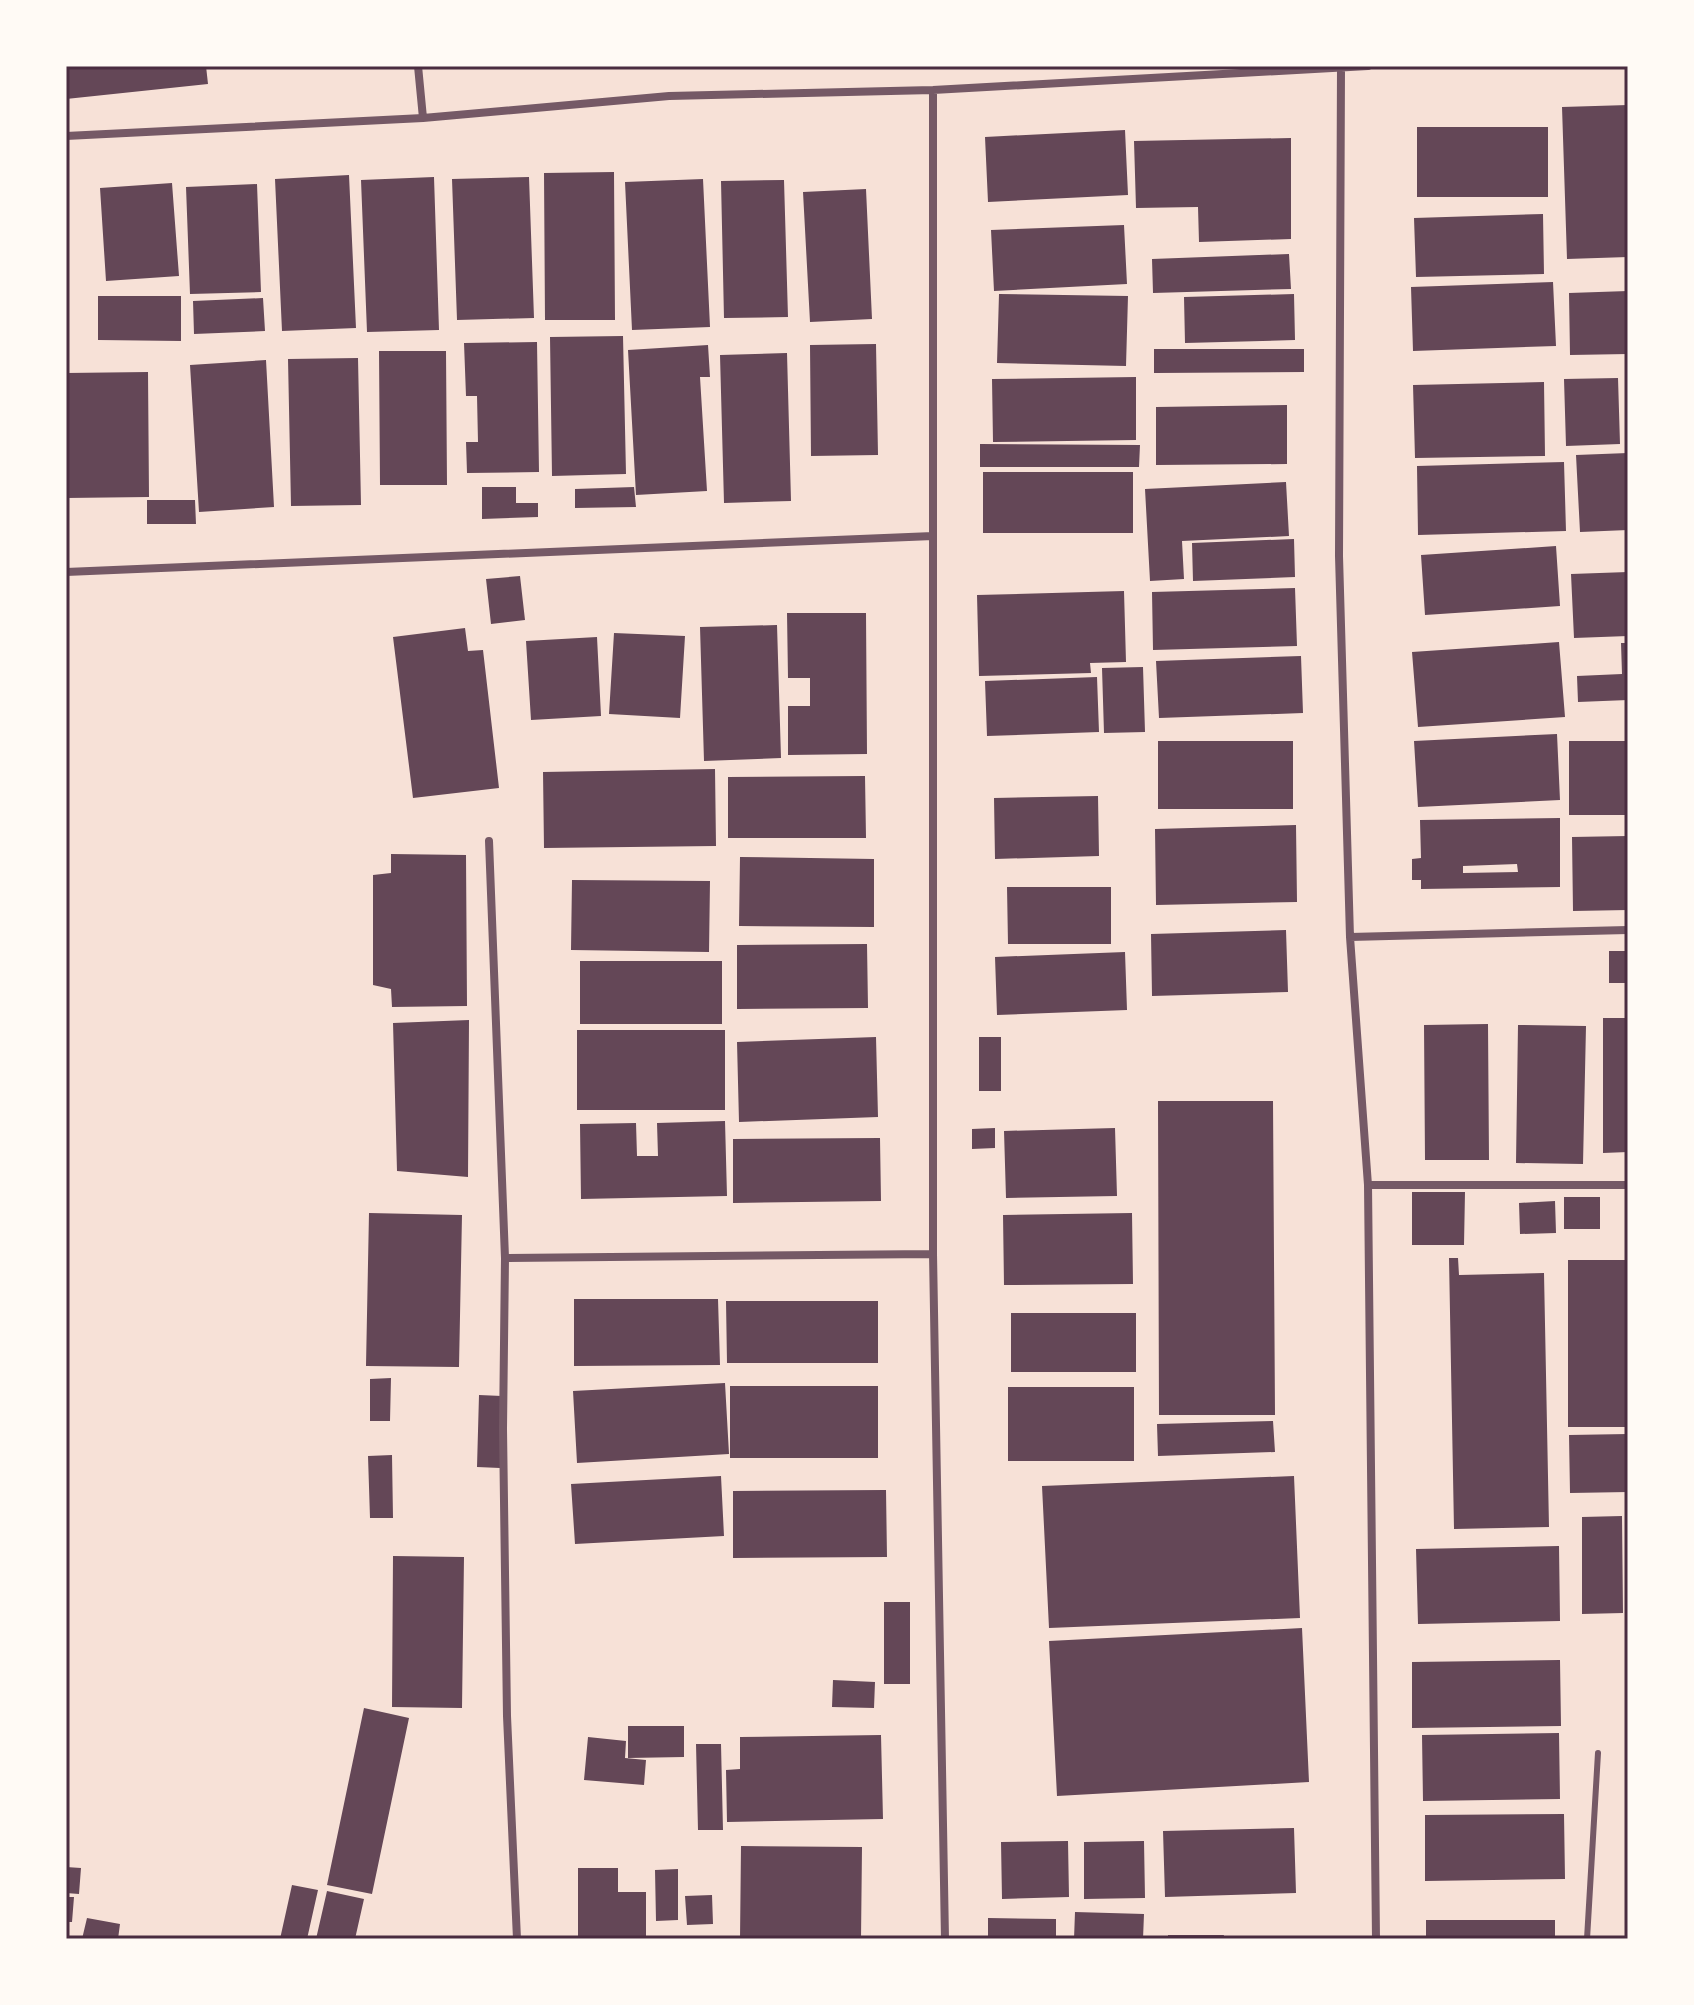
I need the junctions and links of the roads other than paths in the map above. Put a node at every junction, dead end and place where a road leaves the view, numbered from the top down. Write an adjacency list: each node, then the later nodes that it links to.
1 (418, 66): 5 (street)
2 (1368, 66): 3 (street)
3 (1341, 67): 4 (street); 11 (street)
4 (933, 90): 5 (street); 7 (street)
5 (423, 118): 6 (street)
6 (66, 136)
7 (933, 536): 8 (street); 14 (street)
8 (66, 572)
9 (489, 841): 15 (street)
10 (1628, 930): 11 (street)
11 (1350, 937): 12 (street)
12 (1368, 1185): 13 (street); 19 (street)
13 (1628, 1185)
14 (933, 1254): 15 (street); 18 (street)
15 (505, 1258): 17 (street)
16 (1598, 1753): 20 (lane)
17 (517, 1939)
18 (945, 1939)
19 (1376, 1939)
20 (1587, 1939)

